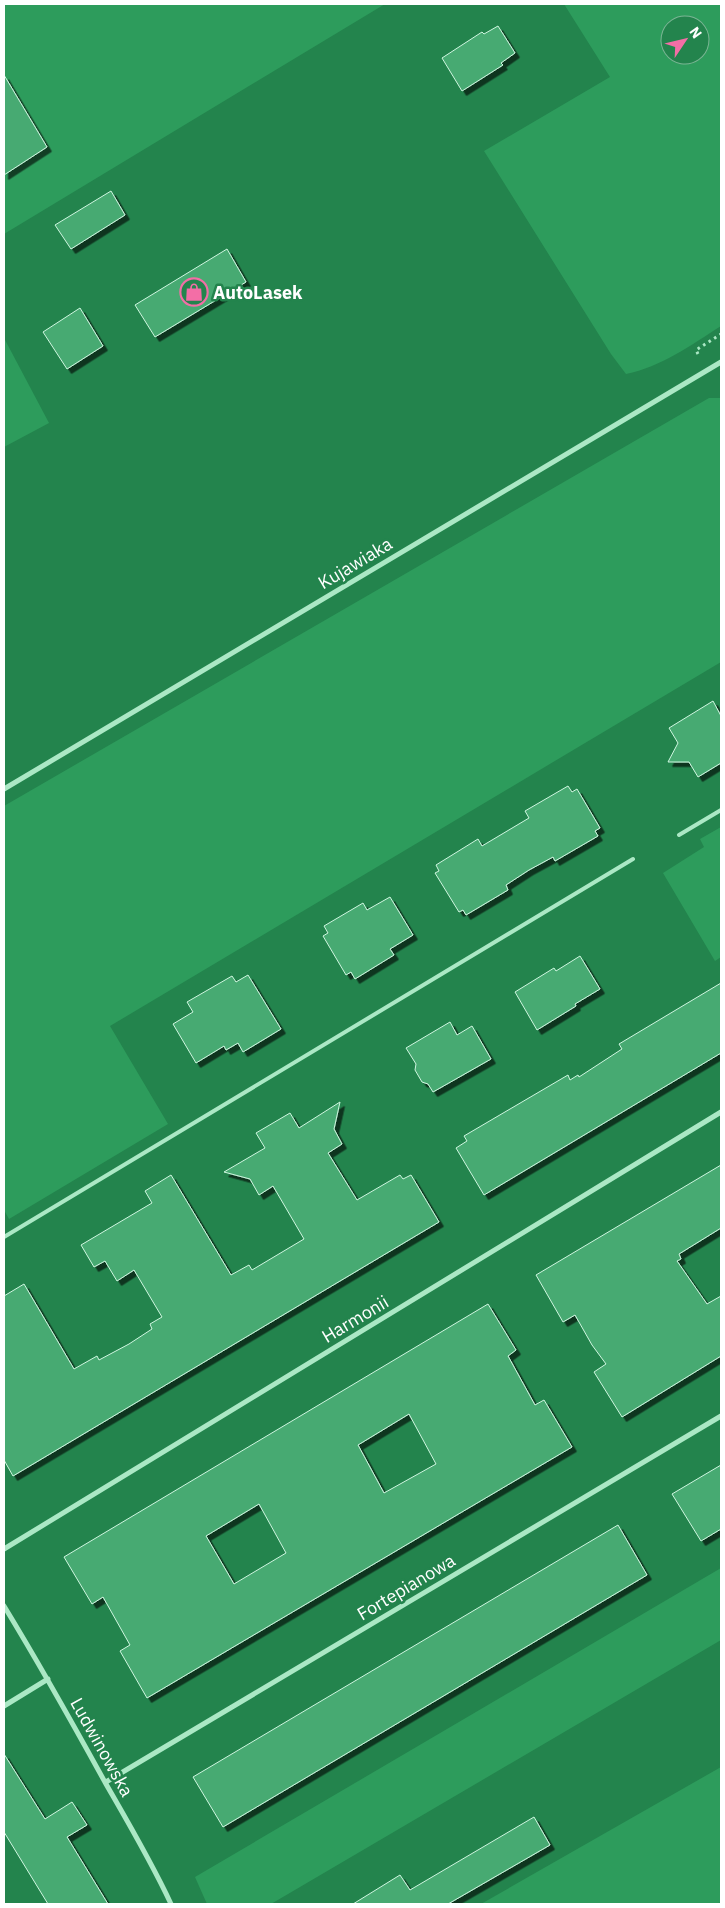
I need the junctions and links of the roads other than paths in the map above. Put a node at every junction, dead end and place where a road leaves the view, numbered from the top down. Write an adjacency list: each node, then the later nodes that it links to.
1 (721, 362): 2 (street, Kujawiaka)
2 (4, 789)
3 (721, 810): 4 (lane)
4 (679, 835)
5 (633, 859): 7 (lane)
6 (721, 1112): 9 (street, Harmonii)
7 (4, 1238)
8 (721, 1416): 13 (street, Fortepianowa)
9 (4, 1549)
10 (4, 1606): 11 (street, Ludwinowska)
11 (48, 1679): 12 (street); 13 (street, Ludwinowska)
12 (4, 1706)
13 (106, 1782): 14 (street, Ludwinowska)
14 (171, 1904)

